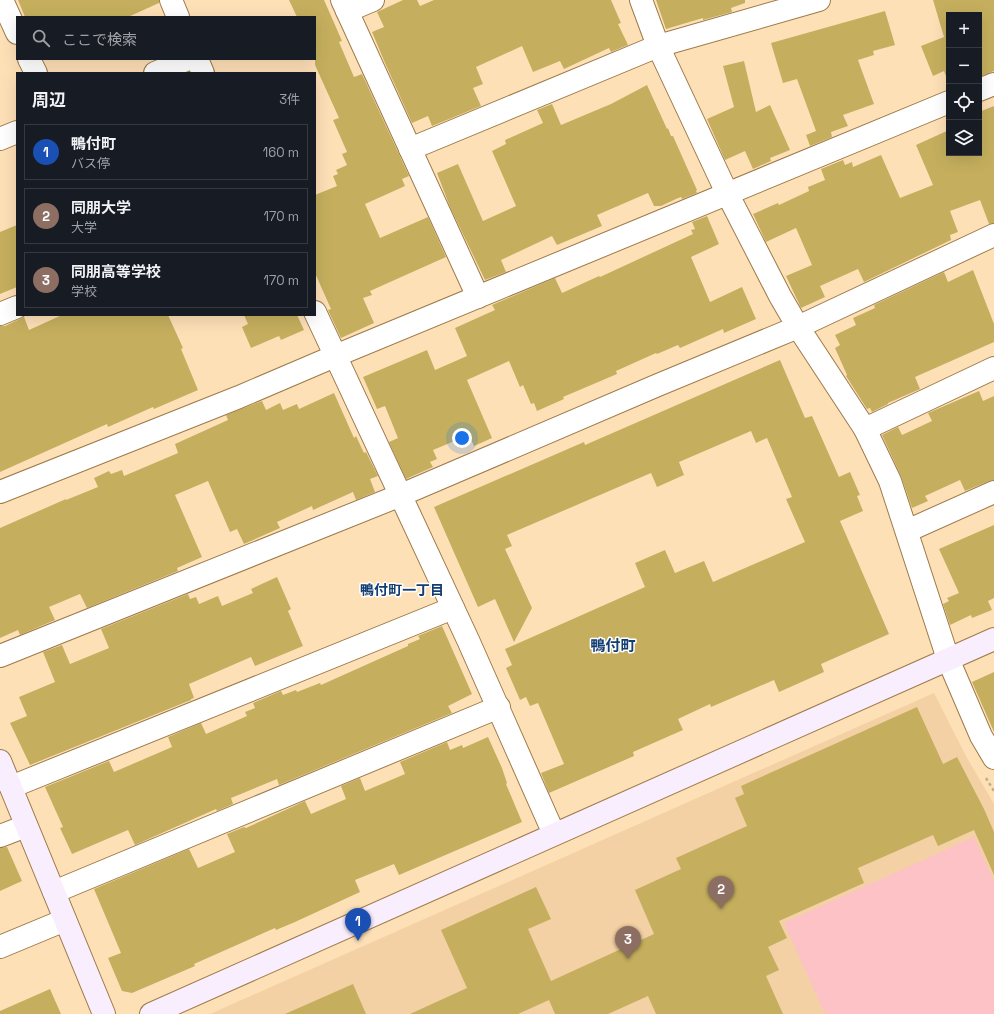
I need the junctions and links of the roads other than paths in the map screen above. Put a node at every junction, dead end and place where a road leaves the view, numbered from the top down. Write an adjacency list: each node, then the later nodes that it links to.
1 (2, 0): 8 (street)
2 (171, 0): 7 (street)
3 (373, 0): 6 (street)
4 (641, 0): 9 (street)
5 (819, 0): 9 (street)
6 (345, 5): 21 (street)
7 (178, 16)
8 (16, 31)
9 (658, 46): 21 (street); 22 (street)
10 (30, 60): 13 (street)
11 (186, 60): 14 (street)
12 (197, 60): 15 (street)
13 (36, 72)
14 (157, 72)
15 (203, 72)
16 (994, 84): 17 (street)
17 (982, 89)
18 (946, 103): 22 (street)
19 (16, 132): 20 (street)
20 (0, 139)
21 (410, 149): 24 (street)
22 (727, 193): 24 (street); 28 (street)
23 (994, 235): 28 (street)
24 (478, 297): 29 (street)
25 (16, 307): 26 (street)
26 (0, 314)
27 (316, 314): 29 (street)
28 (798, 327): 31 (street); 34 (street)
29 (335, 356): 32 (street); 34 (street)
30 (994, 368): 31 (street)
31 (865, 429): 35 (street)
32 (0, 492)
33 (994, 492): 35 (street)
34 (400, 495): 36 (street); 38 (street)
35 (907, 531): 39 (street)
36 (453, 608): 40 (street); 43 (street)
37 (994, 639): 39 (street)
38 (0, 656)
39 (948, 660): 42 (street); 45 (street)
40 (499, 707): 45 (street); 47 (street)
41 (0, 761): 43 (street)
42 (988, 765)
43 (11, 787): 44 (street)
44 (26, 826): 46 (street); 47 (street)
45 (554, 834): 51 (street)
46 (0, 836)
47 (54, 892): 48 (street)
48 (65, 920): 49 (street); 50 (street)
49 (0, 947)
50 (104, 1014)
51 (151, 1014)

